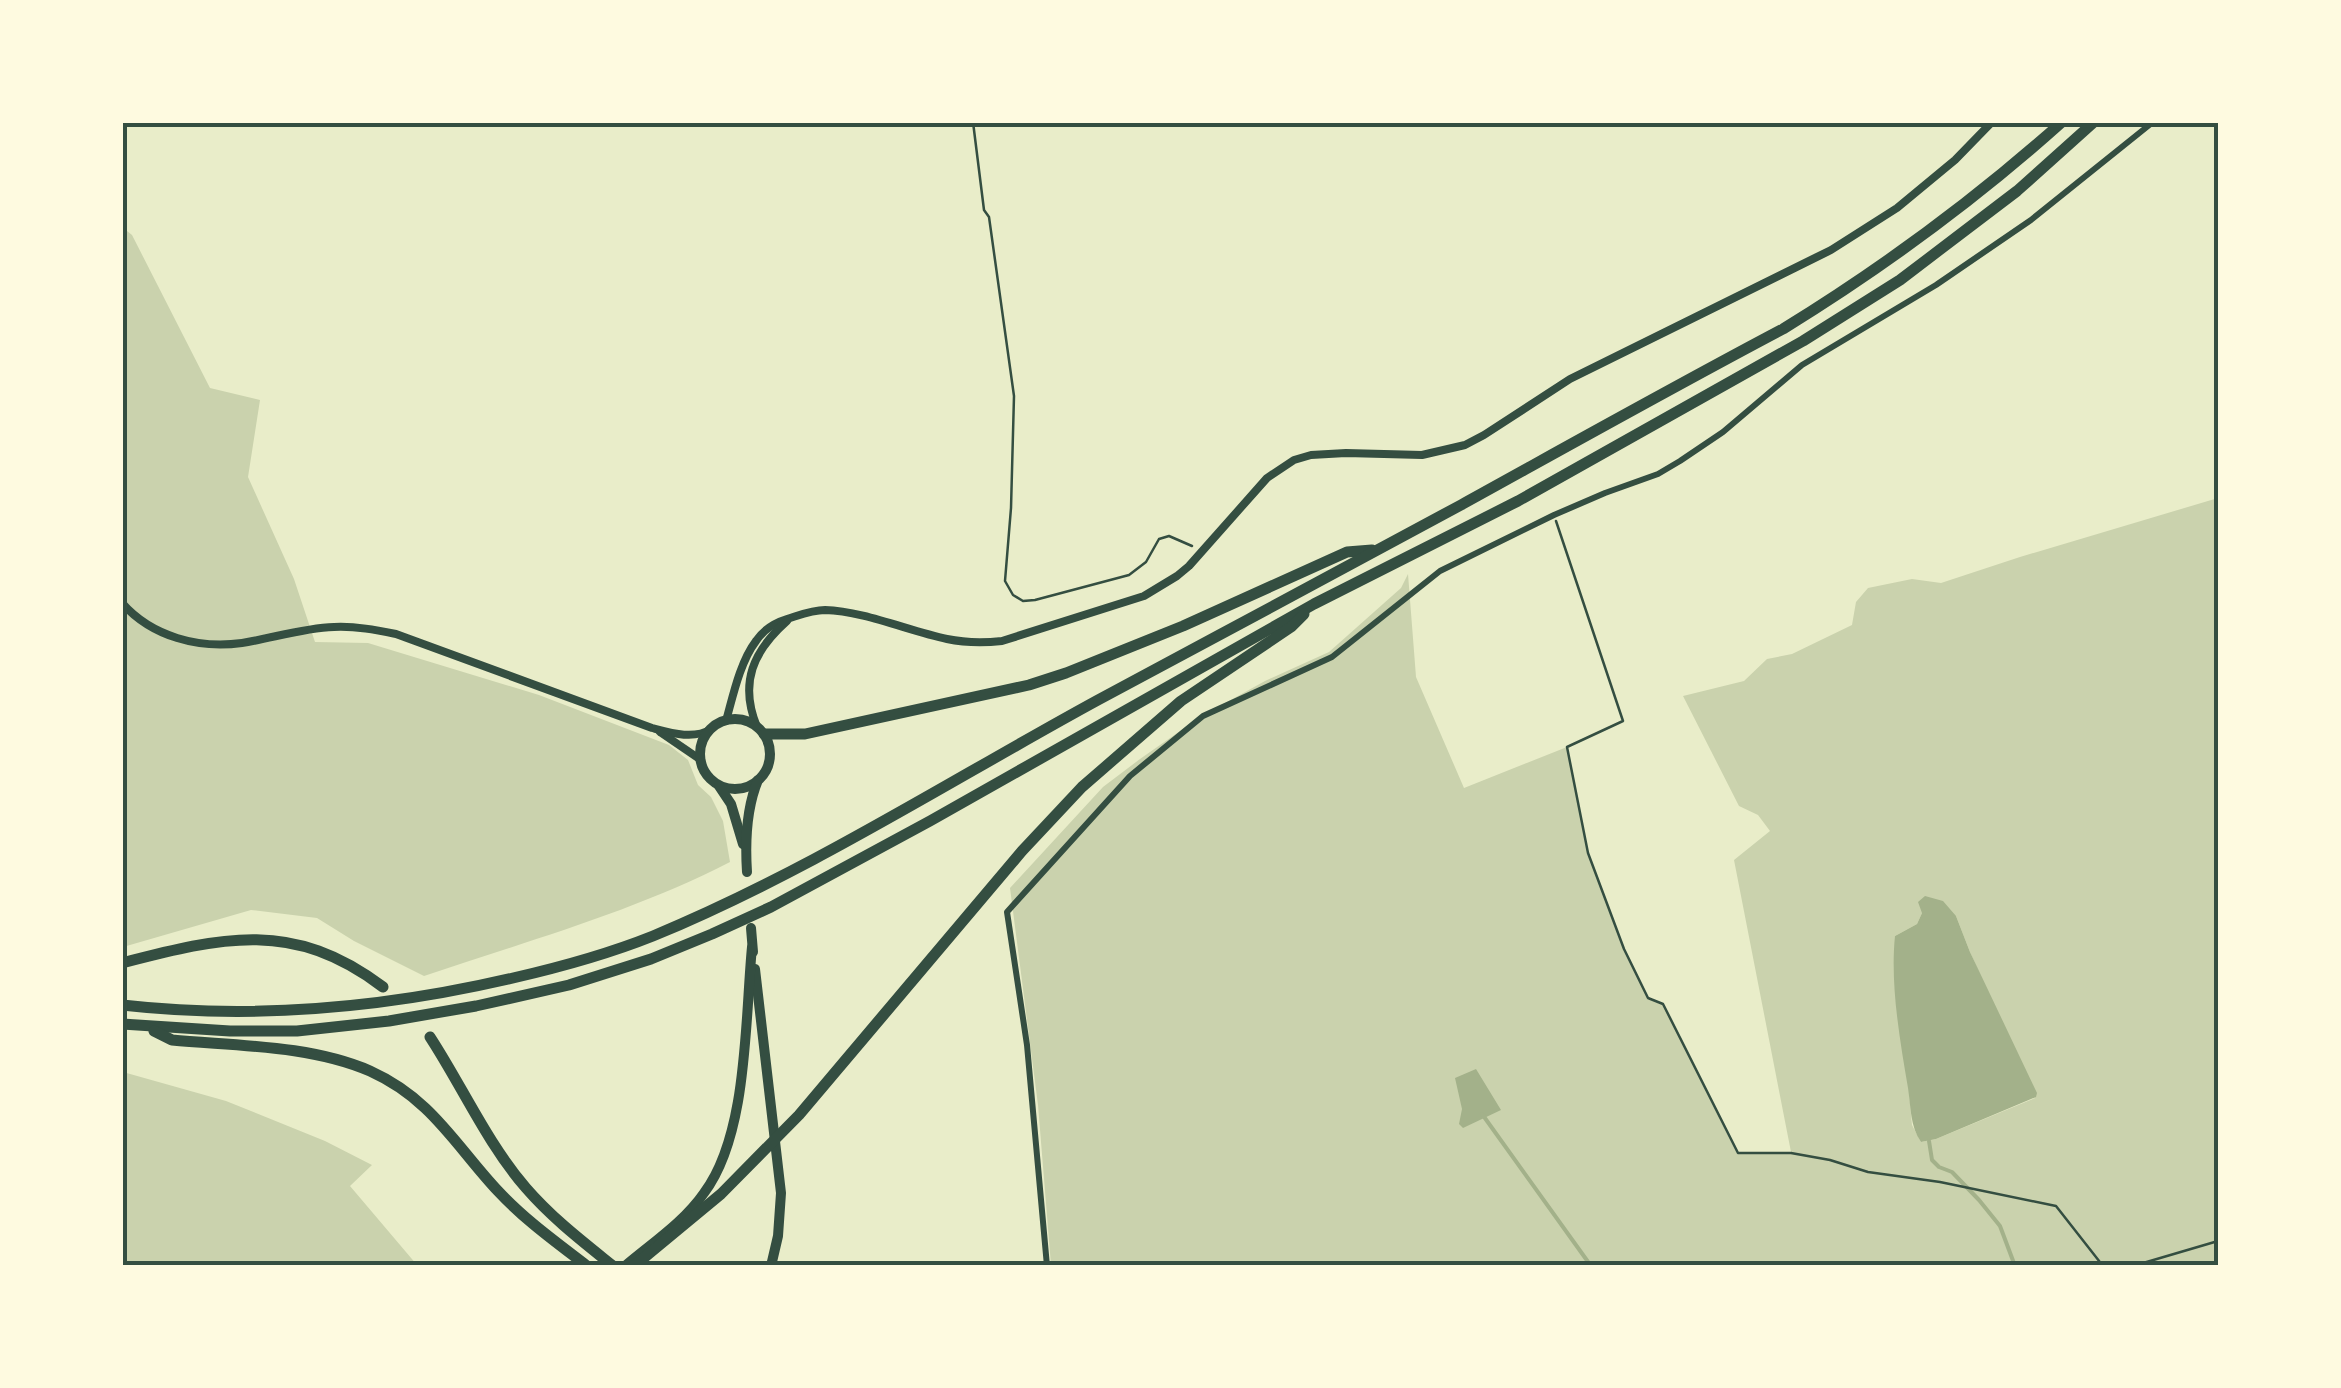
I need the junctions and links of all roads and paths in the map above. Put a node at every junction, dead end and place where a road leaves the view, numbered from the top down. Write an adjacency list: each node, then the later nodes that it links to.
1 (972, 122): 8 (path)
2 (1992, 122): 8 (street)
3 (2062, 122): 7 (highway)
4 (2094, 122): 10 (highway)
5 (2153, 122): 6 (street)
6 (1554, 515): 36 (street); 37 (path)
7 (1379, 550): 15 (highway); 25 (highway)
8 (1202, 552): 11 (street)
9 (122, 603): 13 (street)
10 (1314, 604): 27 (highway); 30 (highway)
11 (790, 618): 12 (street); 15 (street)
12 (726, 721): 14 (main road); 15 (main road)
13 (652, 728): 14 (street); 16 (street)
14 (712, 729): 16 (main road)
15 (760, 730): 17 (main road)
16 (701, 760): 18 (main road)
17 (758, 780): 18 (main road); 19 (main road)
18 (717, 784): 19 (main road)
19 (746, 854): 20 (main road)
20 (747, 872)
21 (751, 928): 22 (main road)
22 (752, 947): 30 (main road); 35 (main road)
23 (122, 964): 24 (highway)
24 (383, 987)
25 (122, 1005)
26 (122, 1024): 27 (highway)
27 (146, 1026): 31 (highway)
28 (430, 1037): 32 (highway)
29 (2218, 1241): 38 (path)
30 (648, 1250): 33 (main road); 34 (highway)
31 (587, 1266)
32 (613, 1266)
33 (625, 1266)
34 (634, 1266)
35 (770, 1266)
36 (1047, 1266)
37 (2103, 1266)
38 (2133, 1266)

